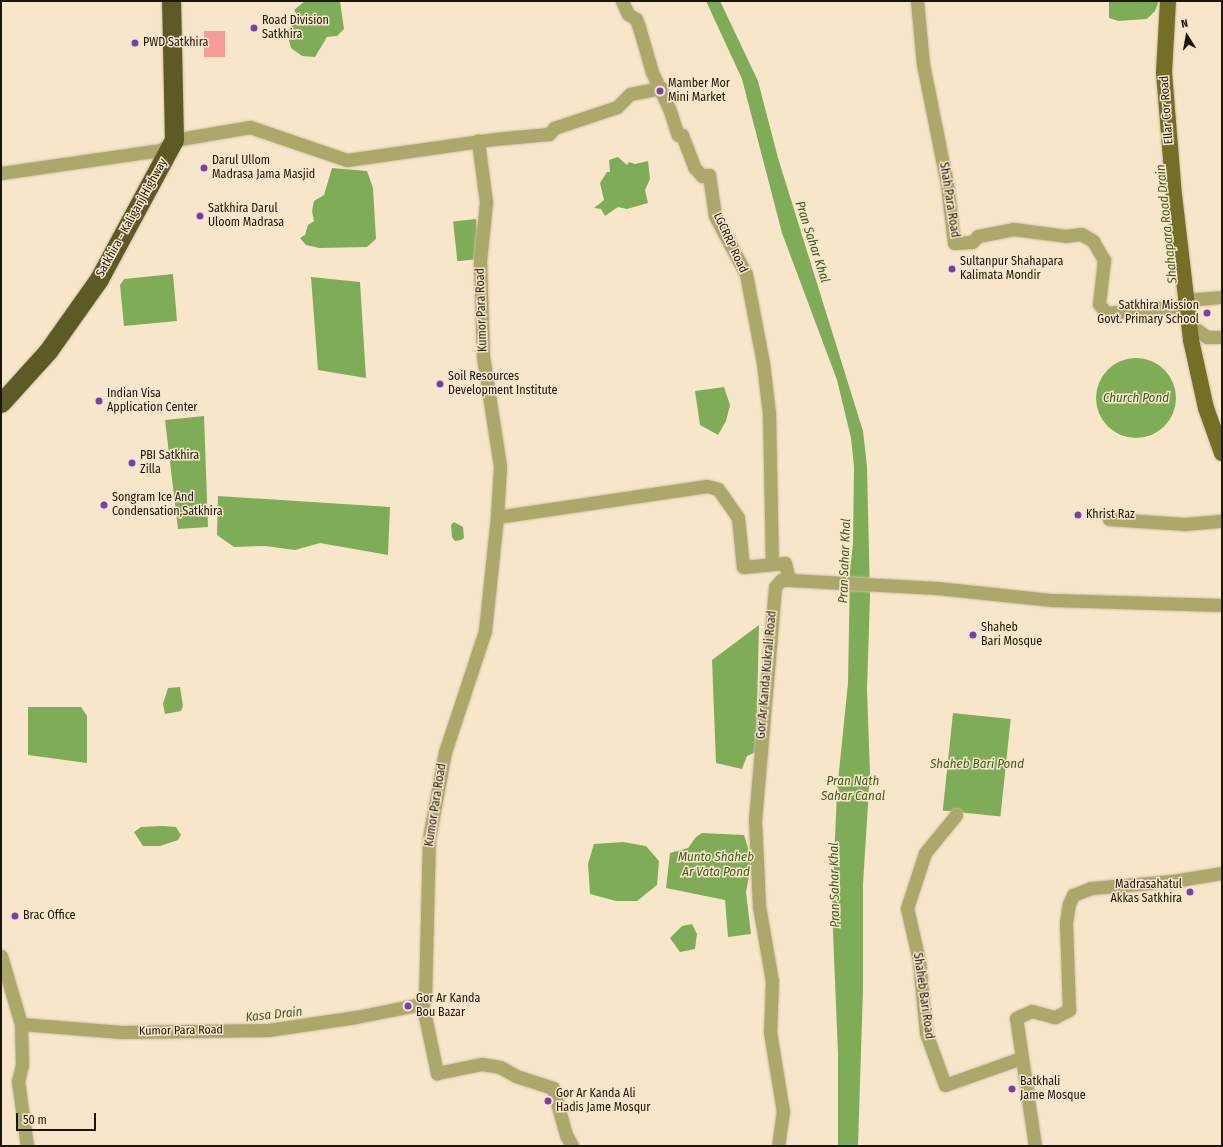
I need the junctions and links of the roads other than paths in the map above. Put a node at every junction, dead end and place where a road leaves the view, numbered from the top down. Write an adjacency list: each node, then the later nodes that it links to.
1 (171, 1): 6 (highway, Satkhira - Kaliganj Highway)
2 (622, 1): 5 (street, LGCRRP Road)
3 (917, 1): 10 (street, Shah Para Road)
4 (1168, 1): 10 (main road, Ellar Cor Road)
5 (661, 88): 7 (street); 18 (street, LGCRRP Road)
6 (174, 140): 7 (street); 8 (street); 13 (highway, Satkhira - Kaliganj Highway)
7 (478, 141): 15 (street, Kumor Para Road)
8 (1, 173)
9 (1222, 297): 10 (street)
10 (1187, 303): 11 (main road, Ellar Cor Road)
11 (1189, 324): 12 (street); 14 (main road, Ellar Cor Road)
12 (1222, 337)
13 (1, 403)
14 (1222, 453)
15 (497, 516): 18 (street); 24 (street, Kumor Para Road)
16 (1109, 519): 17 (street)
17 (1222, 521)
18 (772, 564): 19 (street)
19 (789, 580): 20 (street); 29 (street, Gor Ar Kanda Kukrali Road)
20 (1222, 605)
21 (956, 815): 26 (street, Shaheb Bari Road)
22 (1222, 873): 26 (street)
23 (1, 956): 25 (street)
24 (422, 1002): 25 (street, Kumor Para Road); 28 (street)
25 (21, 1024): 27 (street)
26 (1021, 1058): 30 (street)
27 (27, 1146)
28 (572, 1146)
29 (778, 1146)
30 (1034, 1146)

